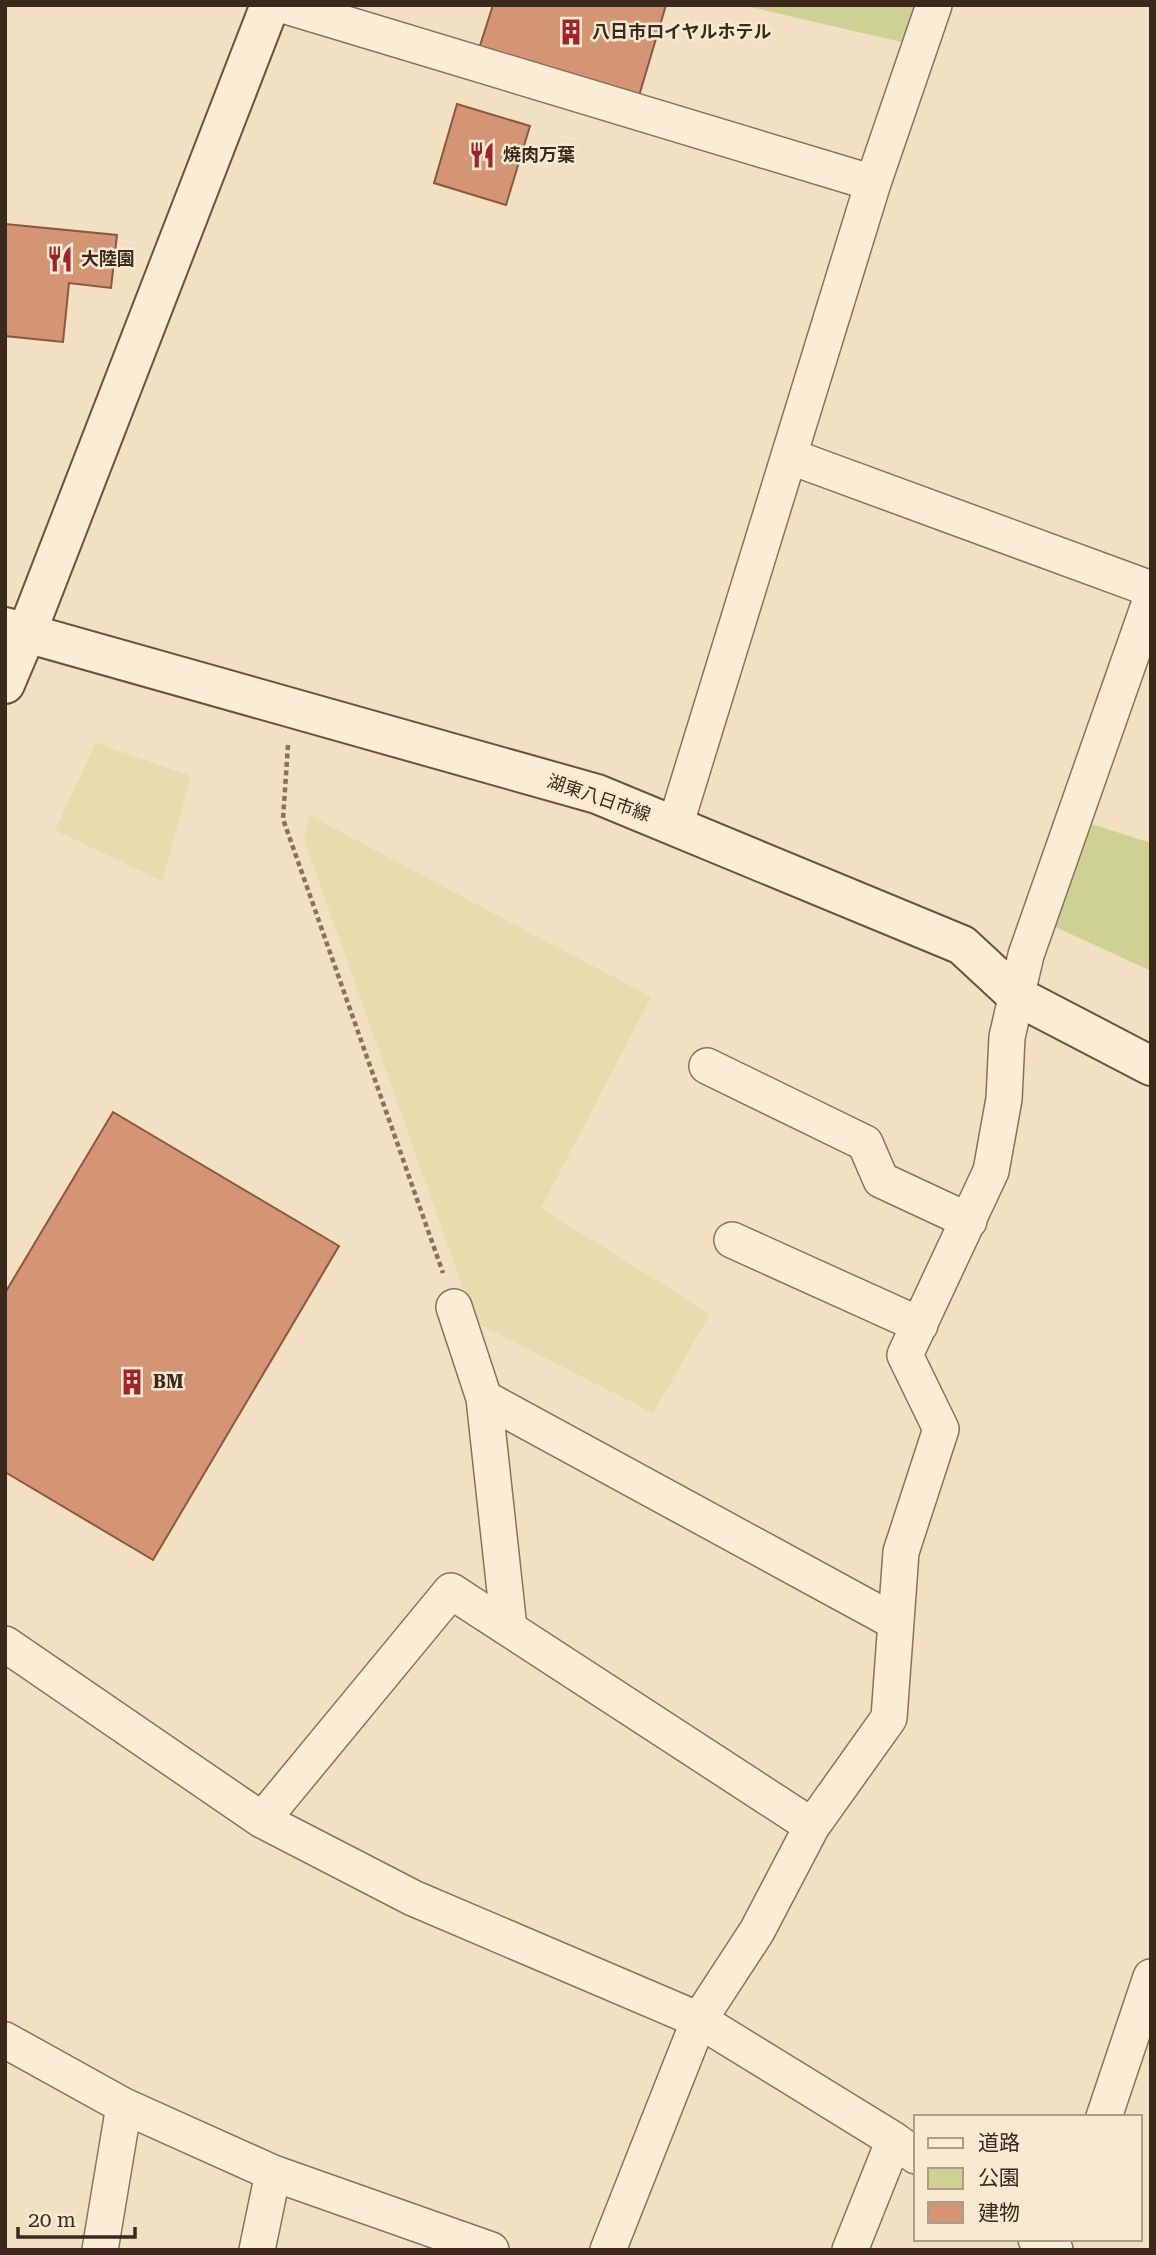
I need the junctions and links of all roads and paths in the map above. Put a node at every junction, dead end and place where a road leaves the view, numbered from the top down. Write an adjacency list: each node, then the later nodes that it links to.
1 (271, 5): 8 (main road)
2 (283, 5): 4 (street)
3 (934, 5): 4 (street)
4 (873, 183): 5 (street)
5 (789, 456): 6 (street); 11 (street)
6 (1151, 589)
7 (1148, 616): 12 (street)
8 (16, 630): 9 (main road); 11 (main road, 湖東八日市線)
9 (5, 684)
10 (288, 743): 17 (path)
11 (675, 826): 12 (main road, 湖東八日市線)
12 (1017, 996): 14 (main road, 湖東八日市線); 15 (street)
13 (707, 1066): 15 (street)
14 (1151, 1066)
15 (969, 1221): 18 (street)
16 (732, 1240): 18 (street)
17 (454, 1307): 19 (street)
18 (920, 1325): 20 (street)
19 (484, 1398): 20 (street); 21 (street)
20 (895, 1622): 24 (street)
21 (509, 1628): 23 (street); 24 (street)
22 (5, 1644): 23 (street)
23 (262, 1820): 26 (street)
24 (812, 1826): 26 (street)
25 (1151, 1977): 29 (street)
26 (699, 2020): 30 (street); 36 (street)
27 (5, 2040): 28 (street)
28 (124, 2106): 31 (street); 33 (street)
29 (1105, 2115)
30 (905, 2148): 37 (street)
31 (273, 2173): 34 (street); 35 (street)
32 (1040, 2241): 38 (street)
33 (100, 2250)
34 (257, 2250)
35 (491, 2250)
36 (608, 2250)
37 (850, 2250)
38 (1057, 2250)

